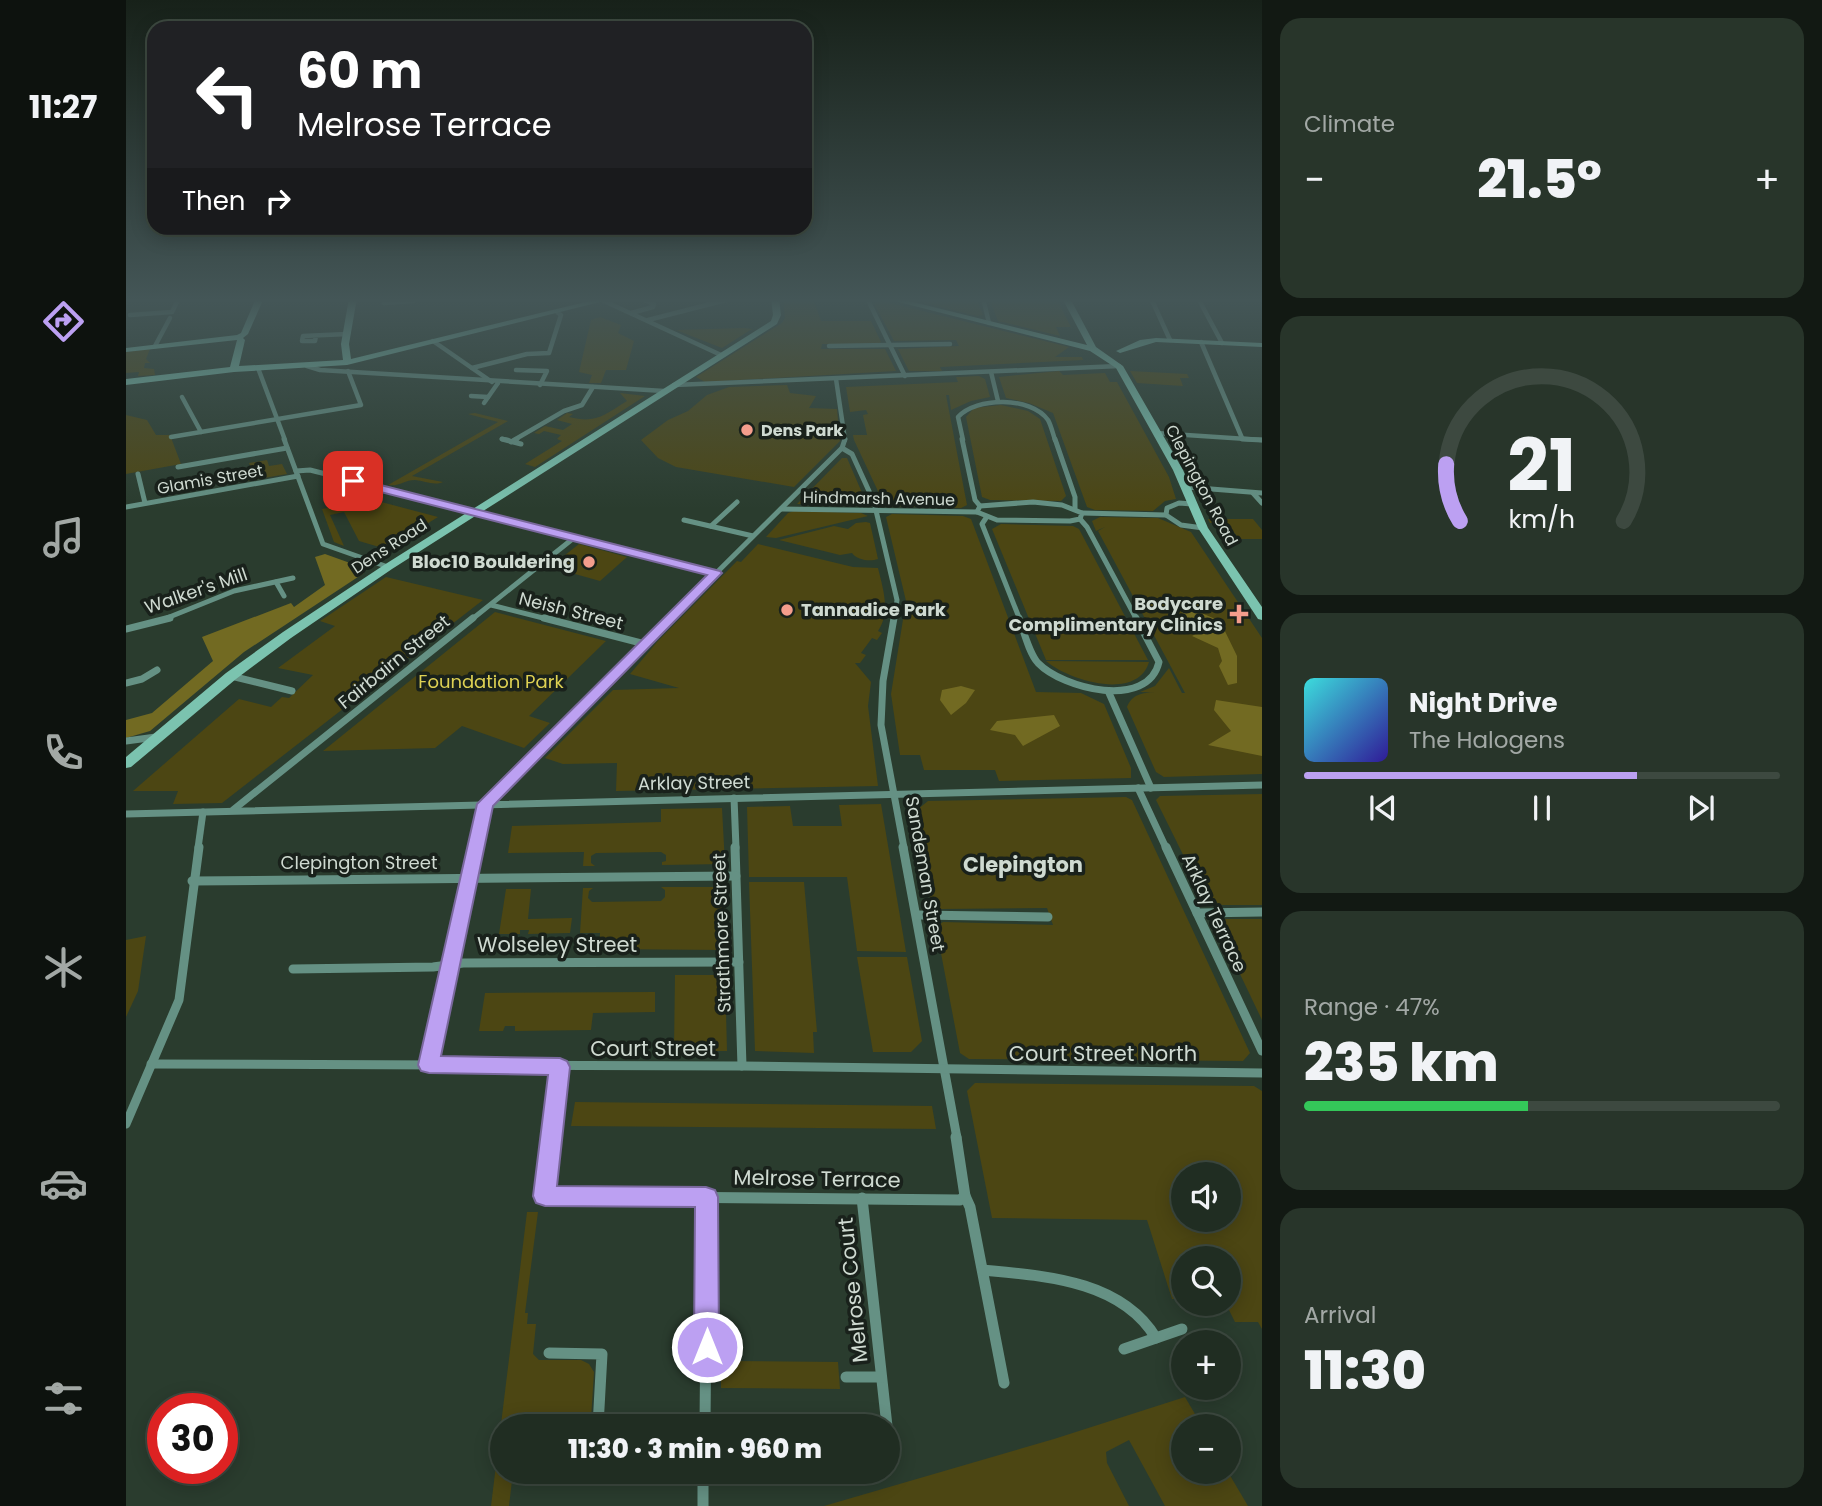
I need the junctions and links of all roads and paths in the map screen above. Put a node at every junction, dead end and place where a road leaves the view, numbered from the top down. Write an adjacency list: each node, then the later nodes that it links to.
1 (251, 368): 11 (street)
2 (258, 368): 26 (street)
3 (348, 368): 26 (street)
4 (360, 368): 17 (street)
5 (471, 368): 17 (street)
6 (700, 368): 20 (street, Dens Road)
7 (901, 368): 14 (street)
8 (1011, 368): 13 (street)
9 (1125, 368): 28 (street, Clepington Road)
10 (1212, 368): 30 (street)
11 (234, 369): 16 (street)
12 (516, 370): 18 (street)
13 (991, 372): 14 (street); 24 (street)
14 (905, 376): 15 (street)
15 (836, 379): 20 (street); 36 (street)
16 (126, 382)
17 (496, 382): 18 (street); 23 (street)
18 (540, 385): 19 (street)
19 (593, 387): 20 (street); 33 (street)
20 (669, 388): 54 (street, Dens Road)
21 (471, 396): 23 (street)
22 (182, 397): 27 (street)
23 (488, 397): 25 (street)
24 (998, 401): 50 (street); 52 (street)
25 (484, 403)
26 (277, 419): 27 (street); 35 (street)
27 (201, 432): 29 (street)
28 (1156, 433): 30 (street); 42 (street, Clepington Road)
29 (171, 437)
30 (1242, 438): 32 (street)
31 (502, 439): 33 (street)
32 (1262, 440)
33 (511, 442): 34 (street)
34 (521, 444)
35 (287, 448): 38 (street); 41 (street)
36 (842, 448): 51 (street); 53 (street, Sandeman Street)
37 (222, 451): 38 (street)
38 (225, 459): 39 (street)
39 (178, 467)
40 (138, 474): 46 (street)
41 (297, 474): 46 (street, Glamis Street); 54 (street, Glamis Street); 63 (street)
42 (1186, 487): 43 (street); 48 (street, Clepington Road)
43 (1253, 493): 44 (street); 47 (street)
44 (1262, 493)
45 (737, 502): 59 (street)
46 (145, 503): 49 (street, Glamis Street)
47 (1262, 503)
48 (1192, 504): 55 (street); 60 (street, Clepington Road)
49 (126, 507)
50 (1075, 508): 52 (street, Hindmarsh Avenue); 56 (street, Hindmarsh Avenue)
51 (781, 509): 53 (street, Hindmarsh Avenue); 61 (street)
52 (979, 509): 53 (street, Hindmarsh Avenue); 57 (street, Hindmarsh Avenue)
53 (876, 510): 84 (street, Sandeman Street)
54 (475, 512): 62 (street, Glamis Street); 63 (street, Dens Road)
55 (1166, 515): 56 (street); 60 (street)
56 (1081, 516): 57 (street); 77 (street)
57 (986, 518): 77 (street)
58 (684, 520): 59 (street)
59 (711, 526): 61 (street)
60 (1203, 528): 68 (street, Clepington Road)
61 (753, 536): 64 (street)
62 (575, 537): 64 (street, Glamis Street); 69 (street, Fairbairn Street)
63 (388, 567): 74 (street, Dens Road)
64 (716, 573): 72 (street)
65 (293, 578): 66 (street, Walker's Mill)
66 (276, 582): 67 (street, Walker's Mill); 71 (street, Walker's Mill)
67 (284, 597)
68 (1258, 604): 70 (street, Clepington Road)
69 (491, 605): 72 (street, Neish Street); 87 (street, Fairbairn Street)
70 (1262, 616)
71 (126, 629)
72 (645, 644): 86 (street)
73 (157, 670): 75 (street)
74 (231, 676): 76 (street); 78 (street, Dens Road)
75 (126, 683)
76 (292, 691)
77 (1109, 692): 83 (street)
78 (158, 737): 79 (street); 80 (street, Dens Road)
79 (126, 741)
80 (126, 764)
81 (1262, 785): 83 (street, Arklay Street)
82 (1138, 788): 83 (street, Arklay Street); 84 (street, Arklay Street); 93 (street, Arklay Terrace)
83 (1151, 788)
84 (894, 794): 85 (street, Arklay Street); 95 (street, Sandeman Street)
85 (734, 798): 86 (street, Arklay Street); 90 (street, Strathmore Street)
86 (485, 804): 87 (street, Arklay Street); 91 (street)
87 (233, 811): 88 (street, Arklay Street)
88 (203, 812): 89 (street, Arklay Street); 92 (street)
89 (126, 814)
90 (736, 876): 91 (street, Clepington Street); 97 (street, Strathmore Street)
91 (468, 878): 92 (street, Clepington Street); 98 (street)
92 (192, 881): 101 (street)
93 (1197, 912): 94 (street); 100 (street, Arklay Terrace)
94 (1262, 912)
95 (917, 915): 96 (street); 105 (street, Sandeman Street)
96 (1048, 917)
97 (739, 962): 98 (street, Wolseley Street); 103 (street, Strathmore Street)
98 (450, 965): 99 (street, Wolseley Street); 102 (street)
99 (293, 969)
100 (1262, 1051)
101 (151, 1064): 102 (street, Court Street); 107 (street)
102 (429, 1065): 104 (street, Court Street)
103 (742, 1066): 104 (street, Court Street); 105 (street, Court Street)
104 (560, 1067): 109 (street, Melrose Terrace)
105 (944, 1070): 106 (street, Court Street North); 108 (street, Sandeman Street)
106 (1262, 1073)
107 (126, 1124)
108 (965, 1196): 110 (street, Melrose Terrace); 111 (street, Sandeman Street)
109 (706, 1197): 110 (street, Melrose Terrace); 120 (street)
110 (862, 1198): 117 (street, Melrose Court)
111 (983, 1270): 113 (street); 118 (street, Sandeman Street)
112 (1182, 1329): 113 (street)
113 (1156, 1338): 114 (street)
114 (1124, 1349)
115 (549, 1353): 119 (street)
116 (846, 1377): 117 (street, Melrose Court)
117 (881, 1377): 121 (street, Melrose Court)
118 (1004, 1382)
119 (599, 1414)
120 (705, 1414)
121 (886, 1414)
122 (703, 1484): 123 (street)
123 (703, 1506)

